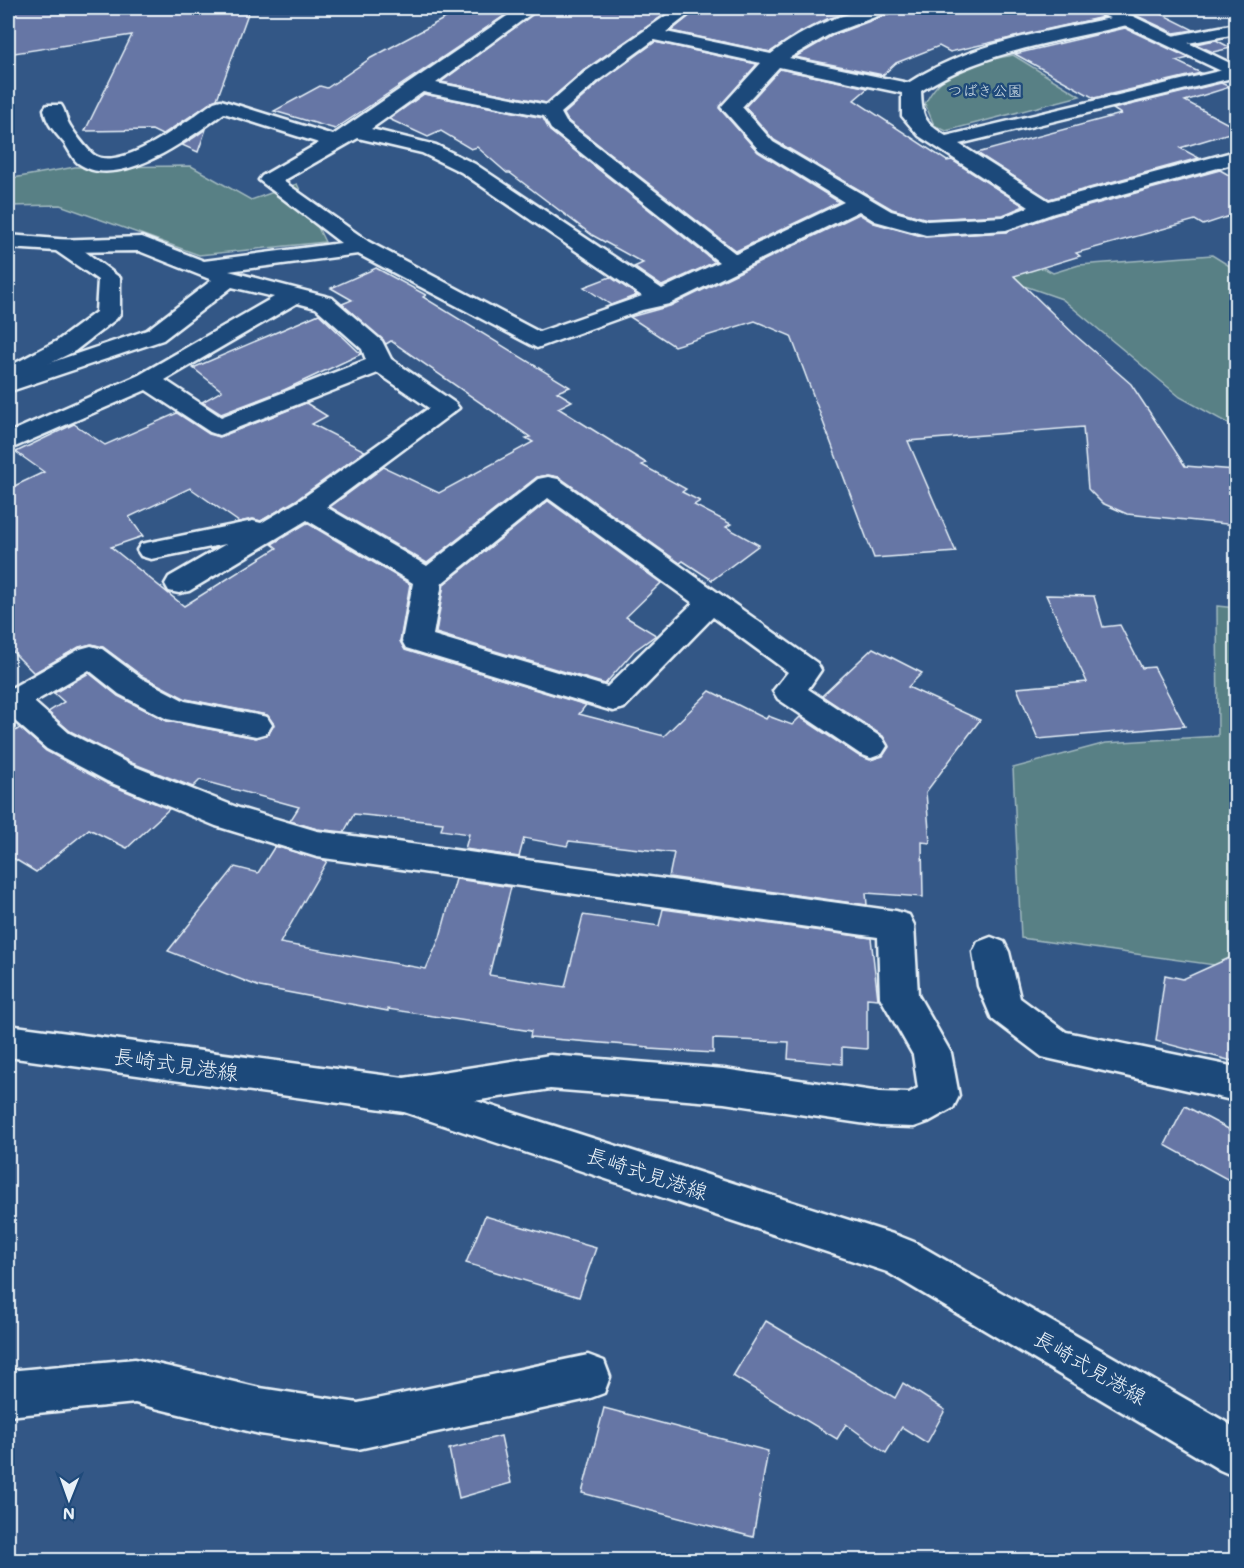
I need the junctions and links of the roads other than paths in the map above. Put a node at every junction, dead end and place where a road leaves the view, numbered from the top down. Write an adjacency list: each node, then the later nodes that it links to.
1 (530, 8): 11 (street)
2 (688, 8): 7 (street)
3 (882, 8): 9 (street)
4 (1103, 8): 5 (street)
5 (1125, 20): 8 (street); 12 (street)
6 (1236, 29): 8 (street)
7 (651, 34): 9 (street); 14 (street)
8 (1172, 41): 10 (street)
9 (775, 60): 12 (street); 19 (street)
10 (1236, 72): 17 (street)
11 (423, 86): 14 (street); 15 (street)
12 (911, 89): 17 (street)
13 (54, 110): 16 (street)
14 (551, 112): 24 (street)
15 (355, 131): 16 (street); 28 (street)
16 (335, 142): 23 (street)
17 (944, 142): 20 (street)
18 (1236, 157): 20 (street)
19 (860, 202): 20 (street); 24 (street)
20 (1046, 208)
21 (8, 242): 22 (street)
22 (62, 245): 25 (street); 30 (street)
23 (362, 246): 25 (street); 28 (street)
24 (735, 264): 28 (street)
25 (201, 268): 26 (street)
26 (228, 279): 27 (street); 32 (street)
27 (294, 295): 29 (street); 31 (street)
28 (661, 299)
29 (380, 363): 31 (street); 34 (street)
30 (8, 376)
31 (148, 380): 33 (street)
32 (8, 385)
33 (8, 442)
34 (307, 508): 35 (street); 37 (street)
35 (278, 525): 36 (street); 38 (street)
36 (151, 550)
37 (428, 579): 39 (street); 39 (street)
38 (179, 584)
39 (710, 603): 42 (street)
40 (10, 701): 41 (street); 46 (street)
41 (256, 725)
42 (871, 746)
43 (991, 952): 45 (street)
44 (8, 1041): 46 (street, 長崎式見港線)
45 (1236, 1084)
46 (404, 1095): 49 (street, 長崎式見港線)
47 (588, 1377): 48 (street)
48 (8, 1394)
49 (1236, 1454)

